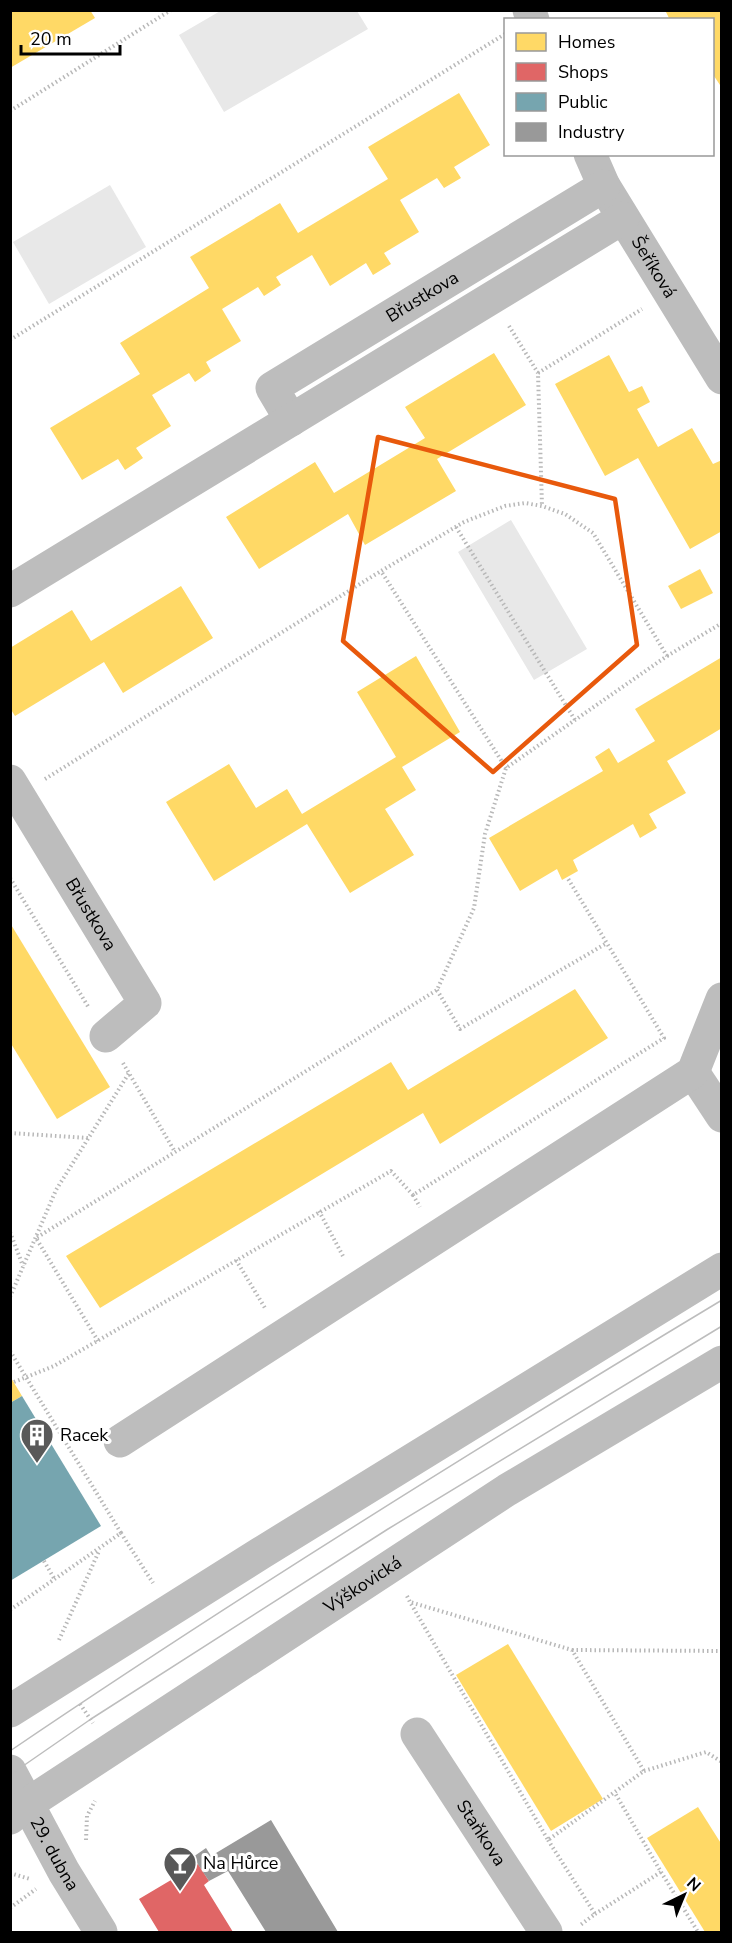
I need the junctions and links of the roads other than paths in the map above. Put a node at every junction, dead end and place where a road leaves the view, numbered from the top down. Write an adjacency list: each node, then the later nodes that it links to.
1 (591, 156): 2 (street, Šeříková)
2 (604, 186): 3 (street, Šeříková); 5 (street, Břustkova)
3 (623, 218): 4 (street, Šeříková); 5 (street, Břustkova)
4 (722, 378)
5 (291, 420): 6 (street, Břustkova)
6 (10, 591)
7 (15, 788): 9 (street, Břustkova)
8 (722, 999): 10 (street)
9 (106, 1036)
10 (693, 1072): 11 (street); 14 (street)
11 (722, 1116)
12 (722, 1269): 15 (street)
13 (722, 1362): 18 (street, Výškovická)
14 (120, 1441)
15 (10, 1711)
16 (417, 1734): 20 (street, Staňkova)
17 (11, 1773): 18 (street, 29. dubna)
18 (20, 1811): 19 (street, 29. dubna)
19 (101, 1932)
20 (546, 1932)

